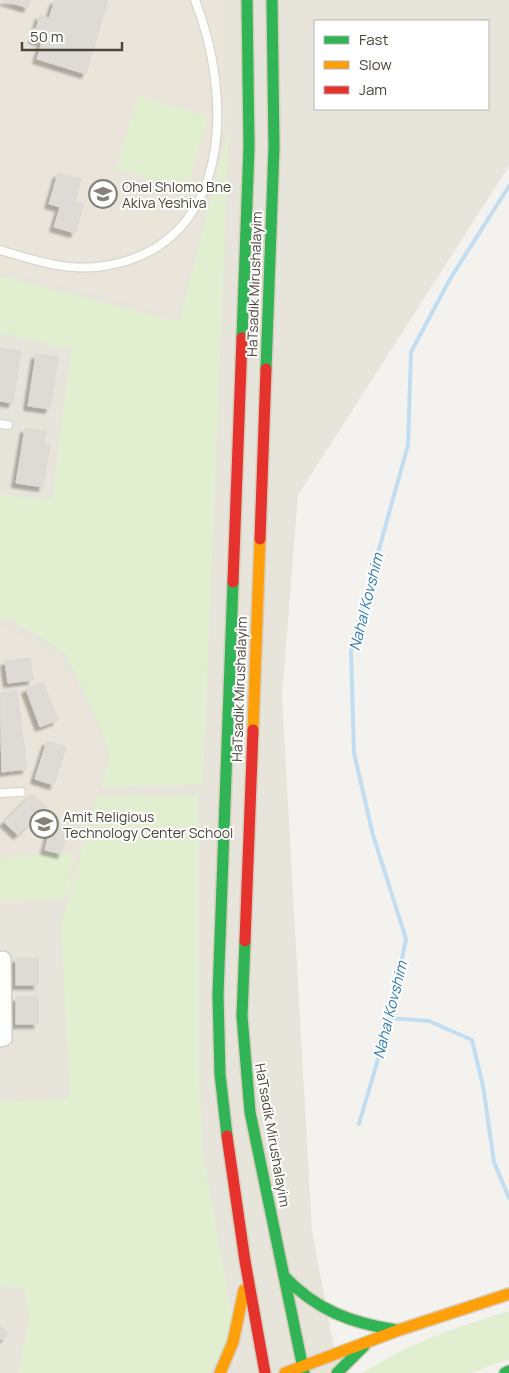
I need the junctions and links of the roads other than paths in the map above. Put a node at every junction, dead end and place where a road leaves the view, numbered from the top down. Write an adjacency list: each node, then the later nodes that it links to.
1 (195, 0): 4 (lane)
2 (247, 0): 9 (main road, HaTsadik Mirushalayim)
3 (272, 0): 10 (main road, HaTsadik Mirushalayim)
4 (0, 250)
5 (21, 792): 6 (lane)
6 (0, 793)
7 (3, 959): 8 (street)
8 (0, 1039)
9 (247, 1276): 16 (main road); 17 (main road, HaTsadik Mirushalayim)
10 (284, 1276): 12 (main road); 14 (main road, HaTsadik Mirushalayim)
11 (509, 1294): 12 (main road)
12 (399, 1330): 13 (main road)
13 (369, 1341): 14 (main road); 19 (main road)
14 (302, 1370): 18 (main road)
15 (509, 1371): 20 (main road)
16 (220, 1373)
17 (265, 1373)
18 (285, 1373)
19 (337, 1373)
20 (505, 1373)

